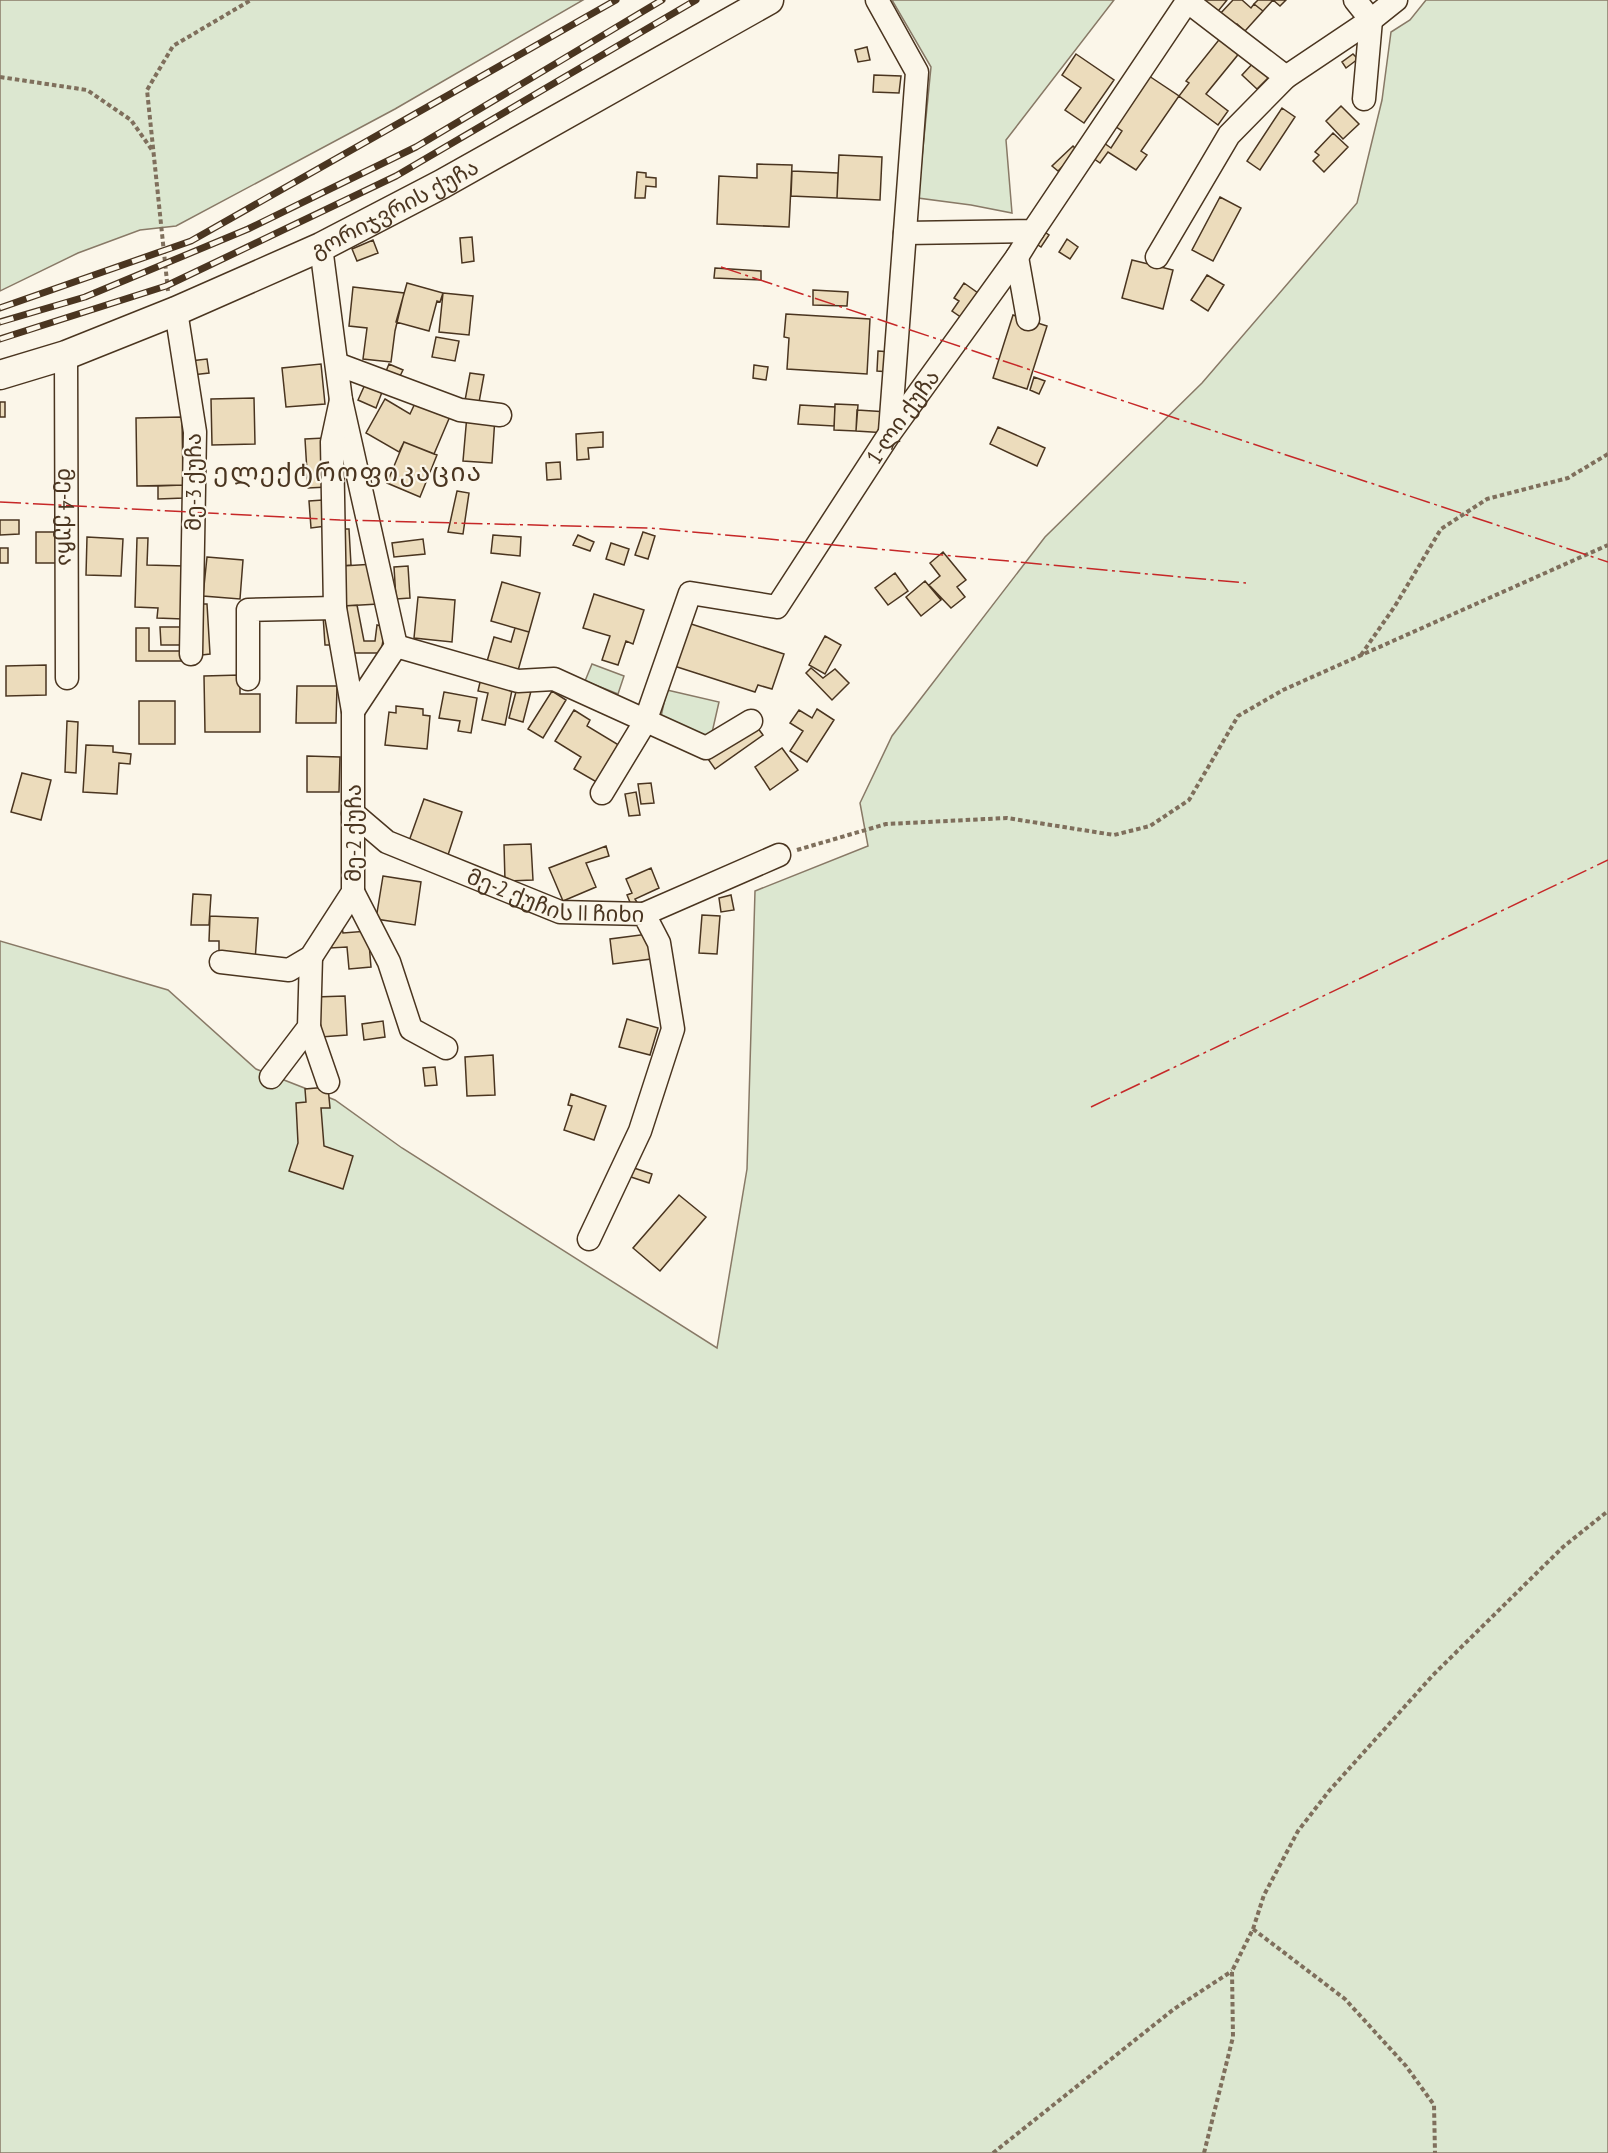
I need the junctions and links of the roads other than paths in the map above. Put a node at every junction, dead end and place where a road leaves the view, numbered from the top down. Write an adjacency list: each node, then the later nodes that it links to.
1 (769, 0): 11 (main road, გორიჯვრის ქუჩა)
2 (877, 0): 10 (street)
3 (1188, 0): 7 (street); 9 (street, 1-ლი ქუჩა)
4 (1355, 0): 6 (street)
5 (1396, 0): 6 (street)
6 (1371, 20): 7 (street); 8 (street)
7 (1286, 77): 13 (street)
8 (1364, 99)
9 (1033, 231): 10 (street); 12 (street, 1-ლი ქუჩა)
10 (904, 233): 21 (street)
11 (321, 247): 14 (main road, გორიჯვრის ქუჩა); 17 (street, მე-2 ქუჩა)
12 (1017, 257): 15 (street); 21 (street, 1-ლი ქუჩა)
13 (1157, 257)
14 (176, 311): 16 (main road, გორიჯვრის ქუჩა); 24 (street, მე-3 ქუჩა)
15 (1028, 319)
16 (66, 355): 18 (main road, გორიჯვრის ქუჩა); 25 (street, მე-4 ქუჩა)
17 (337, 364): 19 (street, მე-2 ქუჩა); 20 (street)
18 (0, 375)
19 (341, 400): 22 (street, მე-2 ქუჩა); 23 (street, მე-2 ქუჩა)
20 (500, 415)
21 (890, 432): 29 (street, 1-ლი ქუჩა)
22 (336, 608): 26 (street); 27 (street, მე-2 ქუჩა)
23 (396, 646): 27 (street); 29 (street)
24 (191, 654)
25 (66, 678)
26 (248, 679)
27 (353, 711): 31 (street, მე-2 ქუჩა)
28 (751, 720): 29 (street)
29 (645, 722): 30 (street)
30 (602, 793)
31 (353, 813): 33 (street, მე-2 ქუჩა); 34 (street, მე-2 ქუჩის II ჩიხი)
32 (779, 855): 34 (street)
33 (353, 892): 35 (street, მე-2 ქუჩა); 38 (street)
34 (644, 914): 41 (street, მე-2 ქუჩის II ჩიხი)
35 (311, 957): 36 (street); 37 (street)
36 (221, 962)
37 (309, 1027): 39 (street); 40 (street)
38 (446, 1048)
39 (271, 1077)
40 (328, 1082)
41 (589, 1239)

